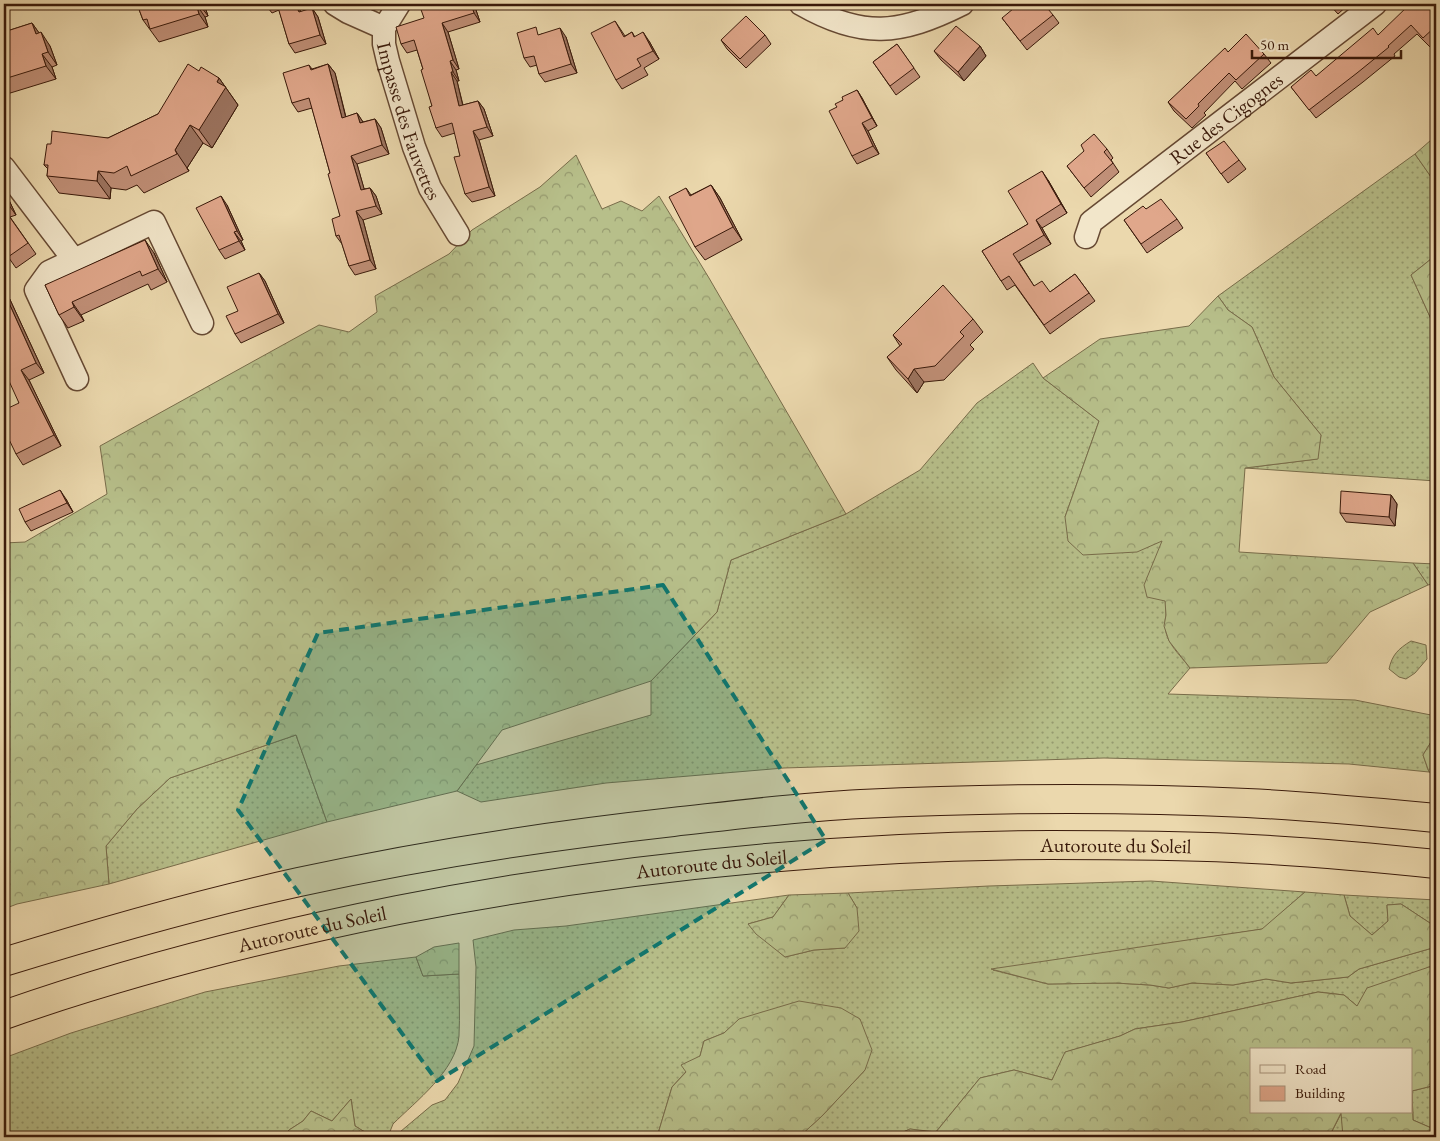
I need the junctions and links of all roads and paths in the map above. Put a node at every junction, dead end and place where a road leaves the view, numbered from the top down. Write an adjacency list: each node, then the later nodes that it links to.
1 (335, 4): 6 (street)
2 (399, 4): 6 (street, Impasse des Fauvettes)
3 (801, 4): 4 (street)
4 (962, 4)
5 (1375, 4): 9 (street, Rue des Cigognes)
6 (384, 28): 8 (street, Impasse des Fauvettes)
7 (4, 168): 10 (street)
8 (458, 234)
9 (1086, 237)
10 (74, 260): 11 (street); 12 (street)
11 (202, 322)
12 (77, 379)
13 (1436, 818): 15 (highway)
14 (1436, 864): 16 (highway, Autoroute du Soleil)
15 (4, 962)
16 (4, 1015)

